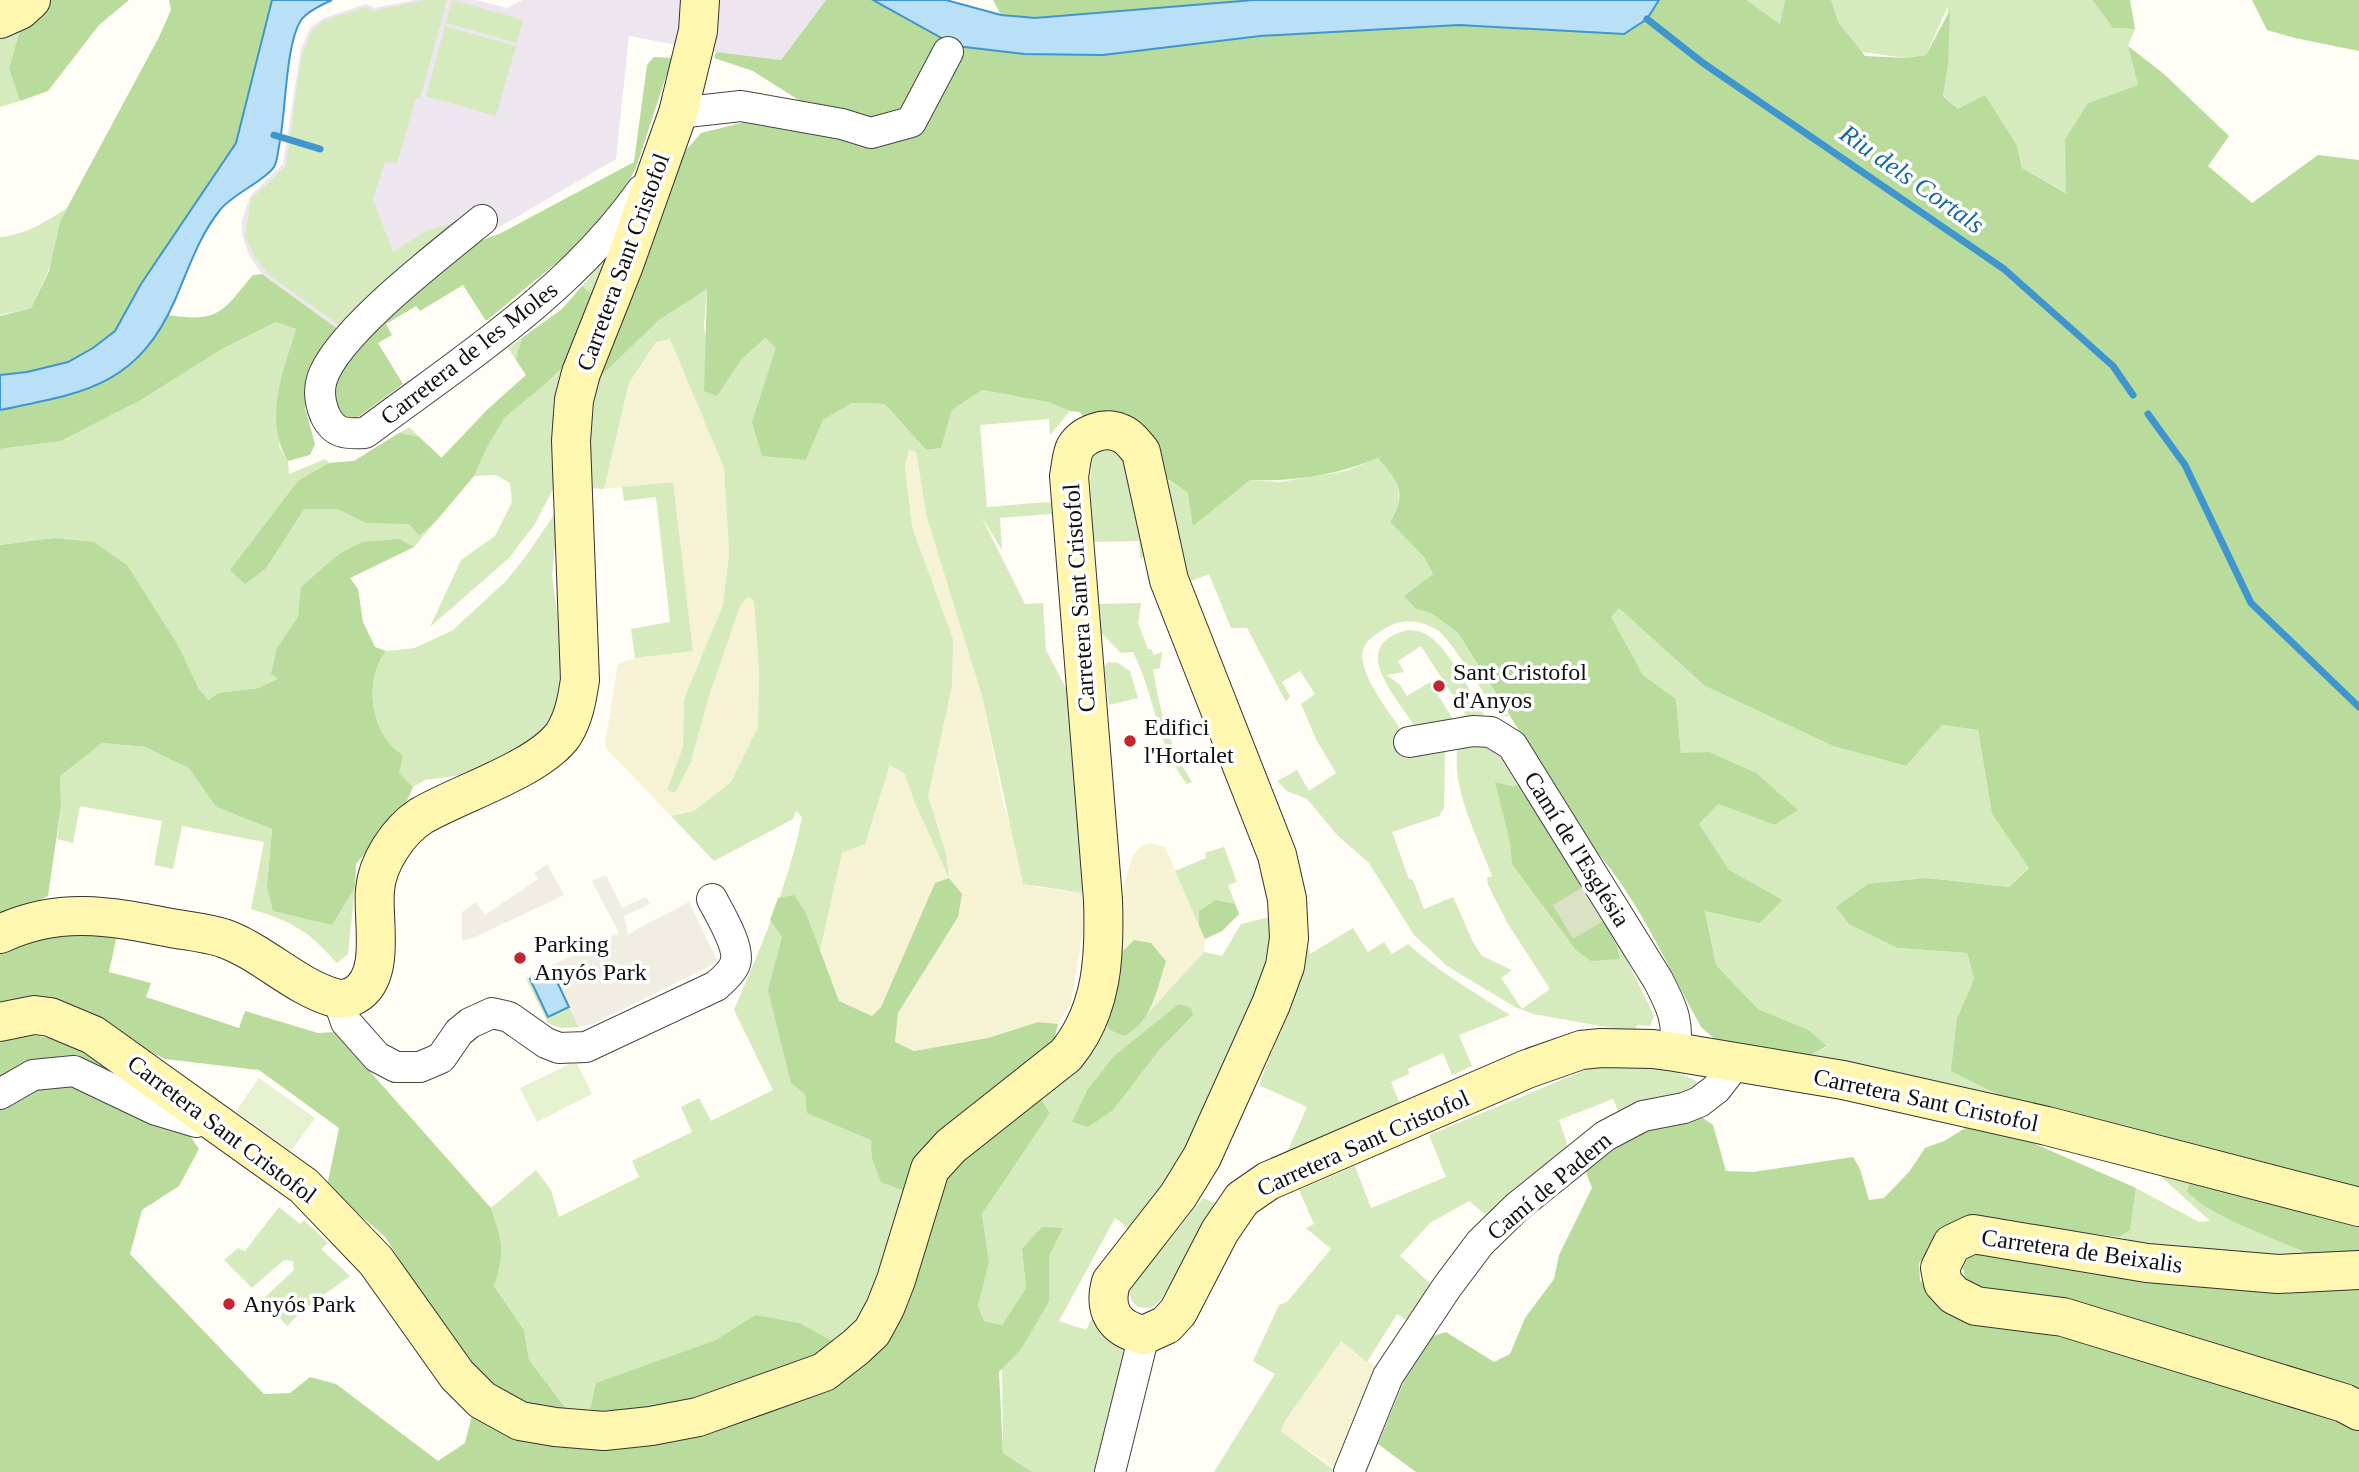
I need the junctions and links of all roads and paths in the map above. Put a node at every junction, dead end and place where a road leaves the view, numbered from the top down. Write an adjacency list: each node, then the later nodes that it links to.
1 (31, 0): 3 (main road)
2 (700, 0): 5 (main road, Carretera Sant Cristofol)
3 (0, 19)
4 (948, 52): 5 (street)
5 (680, 104): 6 (main road, Carretera Sant Cristofol)
6 (658, 166): 7 (street, Carretera de les Moles); 11 (main road, Carretera Sant Cristofol)
7 (482, 220)
8 (1409, 742): 13 (street, Camí de l'Església)
9 (712, 899): 11 (street)
10 (0, 934): 11 (main road)
11 (338, 999)
12 (0, 1022): 16 (main road, Carretera Sant Cristofol)
13 (1675, 1052): 14 (main road, Carretera Sant Cristofol); 19 (main road, Carretera Sant Cristofol)
14 (1731, 1062): 17 (main road, Carretera Sant Cristofol); 22 (street, Camí de Padern)
15 (0, 1094): 16 (street)
16 (211, 1117): 19 (main road, Carretera Sant Cristofol)
17 (2359, 1207)
18 (2359, 1270): 20 (main road, Carretera de Beixalis)
19 (1144, 1335): 21 (street)
20 (2359, 1411)
21 (1111, 1472)
22 (1349, 1472)

